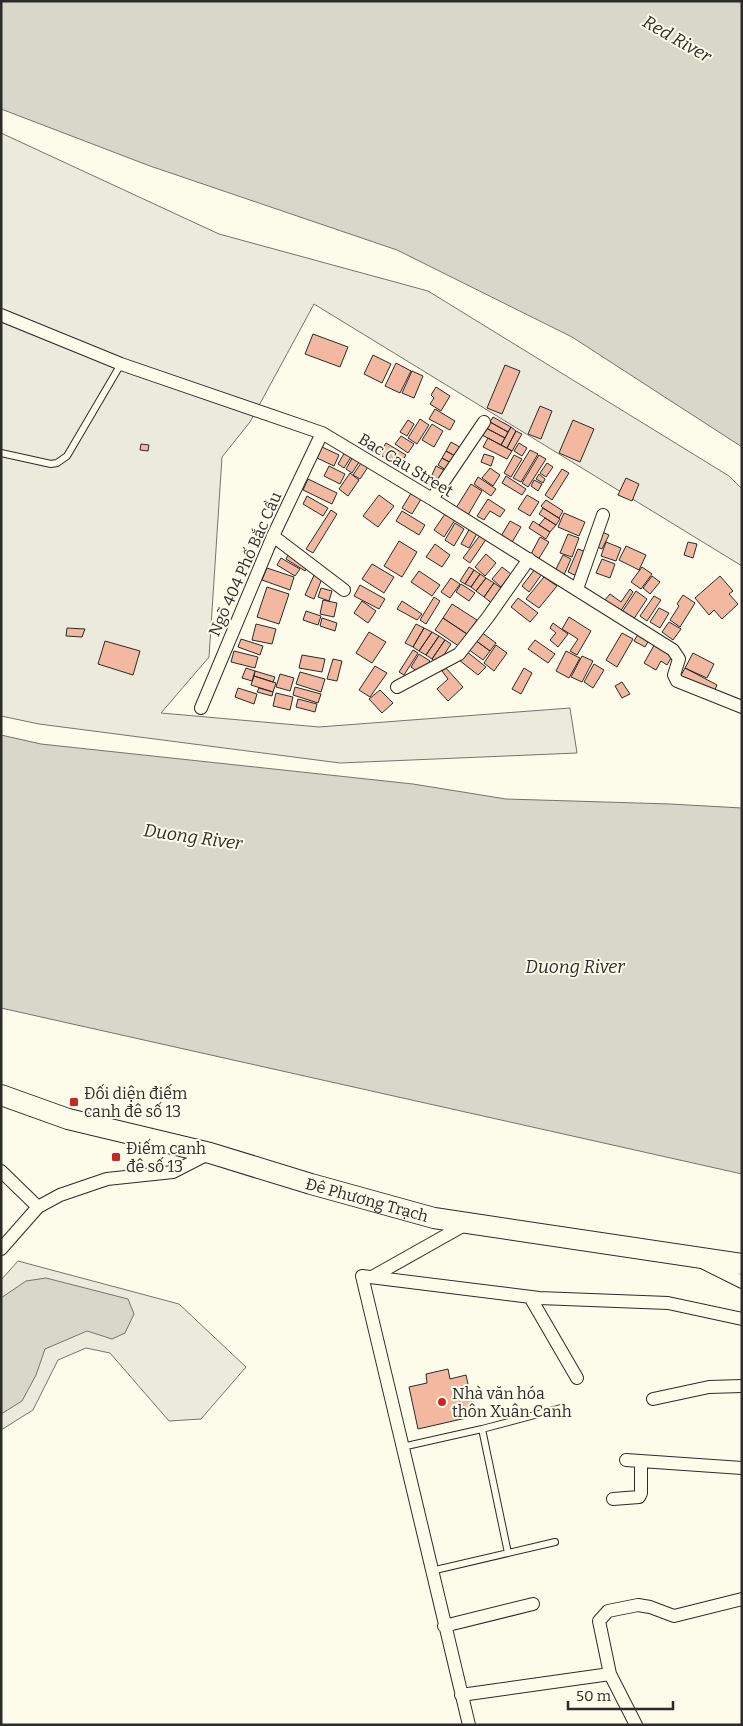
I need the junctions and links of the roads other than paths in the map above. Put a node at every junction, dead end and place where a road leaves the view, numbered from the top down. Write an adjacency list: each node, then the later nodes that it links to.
1 (1, 316): 2 (street, Bac Cau Street)
2 (122, 364): 4 (street, Bac Cau Street); 5 (lane)
3 (484, 422): 6 (street)
4 (322, 434): 6 (street, Bac Cau Street); 8 (street, Ngõ 404 Phố Bắc Cầu)
5 (1, 453)
6 (432, 499): 9 (street, Bac Cau Street)
7 (603, 515): 10 (street)
8 (273, 536): 11 (street); 13 (street, Ngõ 404 Phố Bắc Cầu)
9 (529, 559): 10 (street, Bac Cau Street); 12 (street)
10 (577, 589): 14 (street, Bac Cau Street)
11 (344, 590)
12 (397, 687)
13 (201, 708)
14 (742, 708)
15 (1, 1095): 16 (main road, Đê Phương Trạch)
16 (210, 1153): 18 (street); 19 (main road, Đê Phương Trạch)
17 (1, 1171): 18 (street)
18 (38, 1207): 20 (street)
19 (468, 1223): 21 (main road, Đê Phương Trạch); 23 (street)
20 (1, 1249)
21 (690, 1256): 22 (main road, Đê Phương Trạch); 24 (street)
22 (742, 1264)
23 (372, 1277): 25 (street); 32 (street)
24 (742, 1282)
25 (530, 1297): 26 (street); 27 (street)
26 (742, 1319)
27 (577, 1378)
28 (742, 1386): 29 (street)
29 (653, 1399)
30 (561, 1408): 31 (lane)
31 (482, 1429): 32 (lane); 38 (lane)
32 (402, 1447): 39 (street)
33 (626, 1460): 34 (street)
34 (641, 1461): 35 (street); 36 (street)
35 (742, 1468)
36 (613, 1498)
37 (555, 1542): 38 (lane)
38 (508, 1553): 39 (lane)
39 (432, 1571): 42 (street)
40 (742, 1599): 43 (street)
41 (533, 1604): 42 (street)
42 (444, 1626): 44 (street)
43 (610, 1674): 44 (street); 46 (street)
44 (461, 1695): 45 (street)
45 (469, 1725)
46 (636, 1725)

